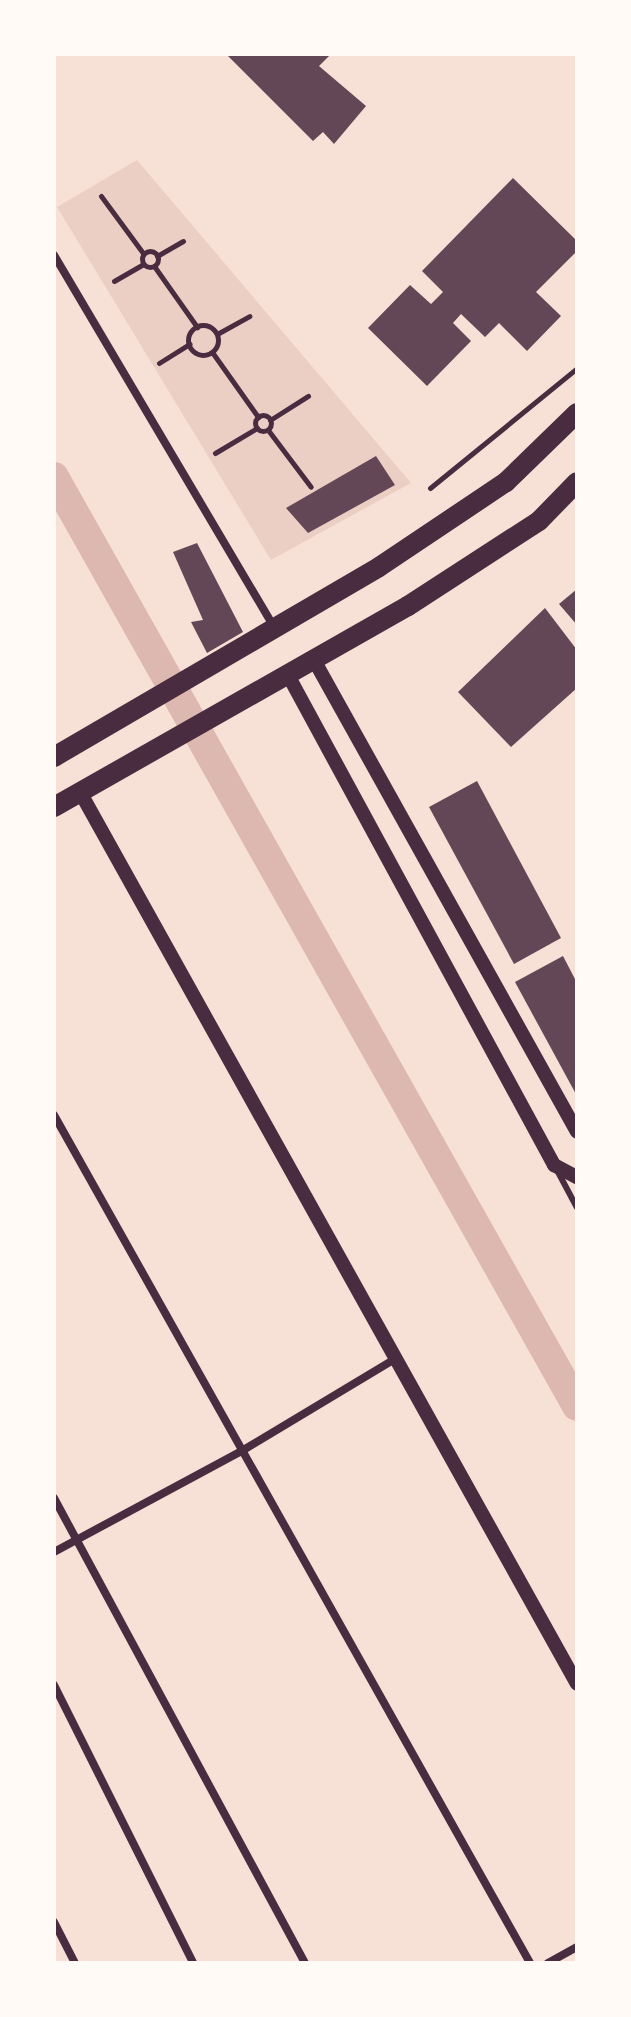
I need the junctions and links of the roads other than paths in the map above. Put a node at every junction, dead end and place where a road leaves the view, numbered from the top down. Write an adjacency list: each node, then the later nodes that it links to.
1 (54, 255): 4 (street)
2 (577, 413): 4 (main road)
3 (577, 482): 5 (main road)
4 (276, 631): 7 (main road)
5 (314, 660): 6 (main road); 11 (street)
6 (288, 675): 8 (main road); 12 (street)
7 (54, 757)
8 (79, 790): 9 (main road); 15 (street)
9 (54, 807)
10 (54, 1115): 16 (street)
11 (577, 1132)
12 (554, 1165): 13 (street); 14 (lane)
13 (577, 1177)
14 (577, 1207)
15 (393, 1360): 16 (street); 20 (street)
16 (240, 1452): 18 (street); 27 (street)
17 (54, 1498): 18 (street)
18 (80, 1539): 19 (street); 26 (street)
19 (54, 1552)
20 (577, 1684)
21 (54, 1685): 25 (street)
22 (54, 1922): 24 (street)
23 (577, 1947): 28 (street)
24 (75, 1963)
25 (193, 1963)
26 (305, 1963)
27 (530, 1963)
28 (548, 1963)

